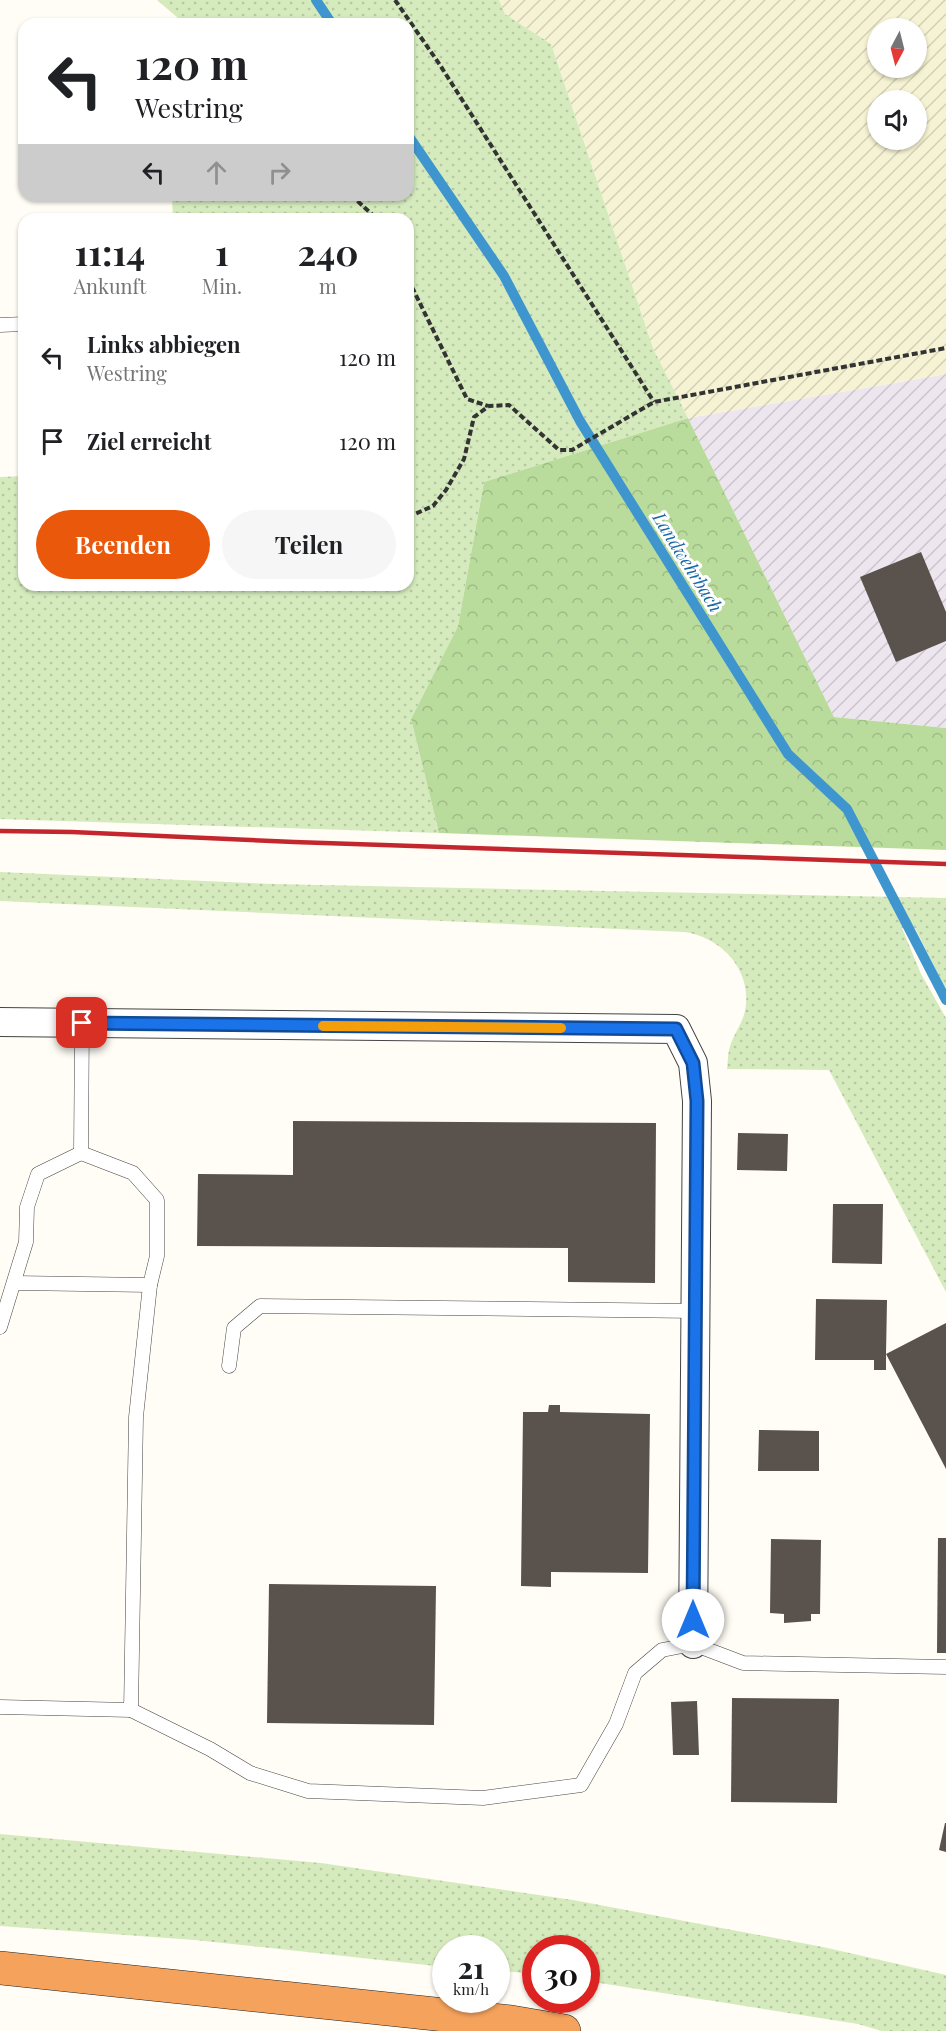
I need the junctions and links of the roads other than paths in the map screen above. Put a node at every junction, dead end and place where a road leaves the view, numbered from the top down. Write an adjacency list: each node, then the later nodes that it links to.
1 (18, 324): 2 (lane)
2 (0, 325)
3 (0, 1022): 4 (street)
4 (82, 1023): 5 (lane); 8 (street)
5 (81, 1153): 6 (lane); 7 (lane)
6 (15, 1283): 7 (lane); 9 (lane)
7 (150, 1285): 14 (lane)
8 (696, 1311): 10 (lane); 11 (street)
9 (0, 1326)
10 (229, 1366)
11 (693, 1644): 12 (lane); 14 (lane)
12 (946, 1667)
13 (0, 1707): 14 (lane)
14 (131, 1710)
15 (0, 1968): 16 (highway)
16 (564, 2031)

